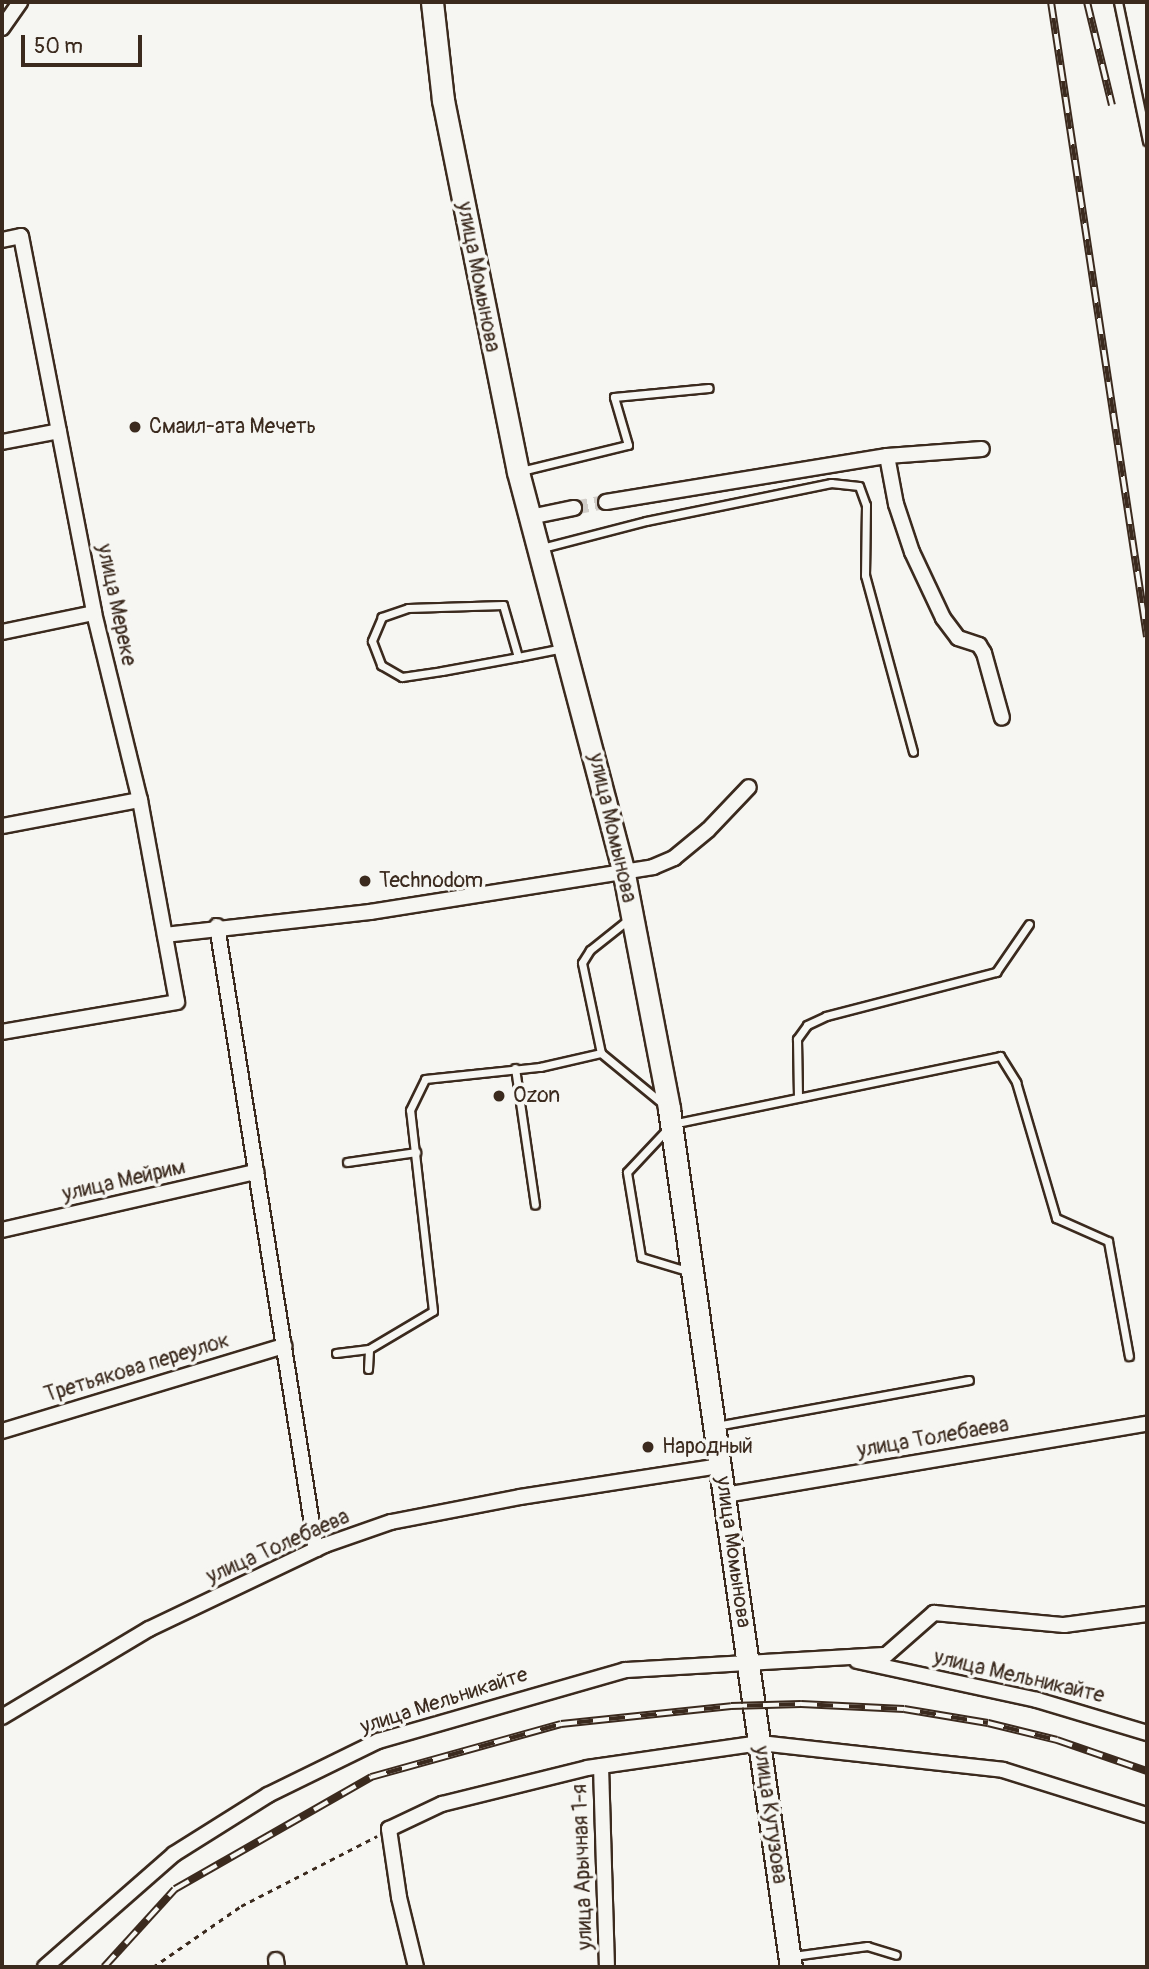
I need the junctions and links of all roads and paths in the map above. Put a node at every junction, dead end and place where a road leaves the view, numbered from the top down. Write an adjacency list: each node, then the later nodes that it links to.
1 (20, 2): 4 (street)
2 (432, 2): 12 (main road, улица Момынова)
3 (1118, 2): 5 (lane)
4 (2, 28)
5 (1147, 141)
6 (2, 240): 8 (street, улица Мереке)
7 (709, 388): 12 (lane)
8 (59, 431): 9 (street); 17 (street, улица Мереке)
9 (2, 442)
10 (982, 449): 11 (street)
11 (887, 456): 13 (street); 21 (street)
12 (518, 472): 15 (main road, улица Момынова)
13 (606, 502)
14 (574, 508): 15 (street)
15 (530, 517): 16 (main road, улица Момынова)
16 (539, 549): 19 (main road, улица Момынова); 22 (lane)
17 (94, 613): 18 (street); 24 (street, улица Мереке)
18 (2, 632)
19 (567, 647): 20 (lane); 26 (main road, улица Момынова)
20 (518, 657): 20 (lane)
21 (1002, 718)
22 (913, 752)
23 (748, 787): 26 (street)
24 (140, 800): 25 (street); 30 (street, улица Мереке)
25 (2, 826)
26 (623, 869): 27 (main road, улица Момынова); 29 (street)
27 (632, 916): 32 (lane); 35 (main road, улица Момынова)
28 (1029, 924): 34 (lane)
29 (218, 926): 30 (street); 38 (street)
30 (165, 935): 31 (street, улица Мереке)
31 (2, 1032)
32 (601, 1053): 33 (lane); 35 (lane)
33 (515, 1069): 36 (lane); 39 (lane)
34 (798, 1096): 35 (lane); 45 (lane)
35 (670, 1116): 41 (main road, улица Момынова); 41 (lane)
36 (416, 1152): 37 (lane); 43 (lane)
37 (347, 1163)
38 (257, 1172): 40 (street, улица Мейрим); 42 (street)
39 (535, 1205)
40 (2, 1230)
41 (693, 1272): 49 (main road, улица Момынова)
42 (284, 1346): 50 (street, Третьякова переулок); 53 (street)
43 (369, 1349): 44 (lane); 46 (lane)
44 (336, 1353)
45 (1129, 1356)
46 (368, 1369)
47 (969, 1380): 49 (lane)
48 (1147, 1423): 52 (street, улица Толебаева)
49 (715, 1426): 51 (main road, улица Момынова)
50 (2, 1431)
51 (721, 1466): 52 (main road, улица Момынова); 53 (street, улица Толебаева)
52 (725, 1495): 56 (main road, улица Момынова)
53 (316, 1549): 57 (street, улица Толебаева)
54 (1147, 1614): 55 (street, улица Мельникайте)
55 (839, 1657): 56 (street, улица Мельникайте); 58 (street, улица Мельникайте)
56 (749, 1662): 59 (main road, улица Кутузова); 65 (street, улица Мельникайте)
57 (2, 1717)
58 (1147, 1733)
59 (760, 1743): 60 (street); 61 (street); 64 (main road, улица Кутузова)
60 (601, 1766): 62 (street); 68 (street, улица Арычная 1-я)
61 (1147, 1815)
62 (389, 1829): 66 (path); 67 (street)
63 (896, 1955): 64 (lane)
64 (790, 1962)
65 (45, 1967)
66 (153, 1967)
67 (416, 1967)
68 (607, 1967)

